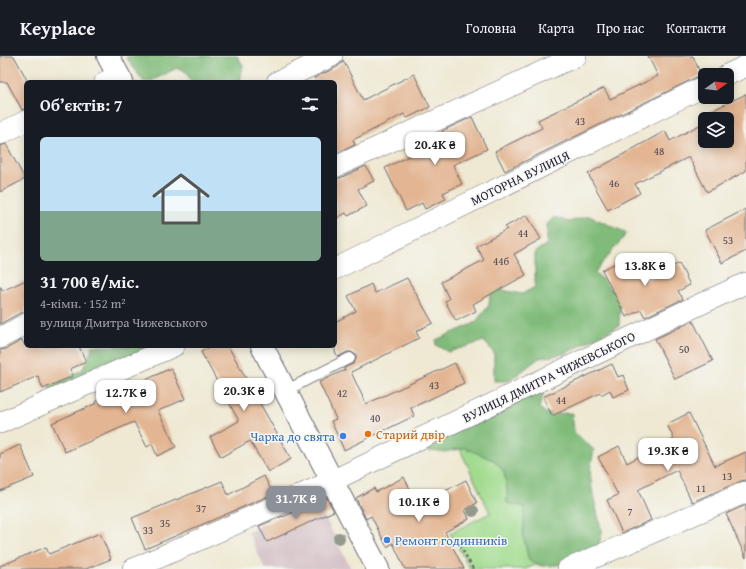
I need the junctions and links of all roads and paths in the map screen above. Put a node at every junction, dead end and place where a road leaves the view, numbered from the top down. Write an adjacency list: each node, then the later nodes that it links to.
1 (108, 56): 6 (street)
2 (332, 56): 7 (street)
3 (576, 56): 11 (street)
4 (746, 66): 5 (street)
5 (734, 72)
6 (115, 80)
7 (281, 80)
8 (698, 89): 12 (street, МОТОРНА ВУЛИЦЯ)
9 (24, 122): 10 (street)
10 (0, 134)
11 (337, 166)
12 (337, 269)
13 (746, 283): 21 (street, ВУЛИЦЯ ДМИТРА ЧИЖЕВСЬКОГО)
14 (24, 325): 15 (street)
15 (0, 338)
16 (169, 348): 20 (street)
17 (263, 348): 19 (street)
18 (350, 358): 19 (lane)
19 (285, 392): 21 (street)
20 (0, 423)
21 (332, 481): 24 (street, ВУЛИЦЯ ДМИТРА ЧИЖЕВСЬКОГО); 25 (street)
22 (746, 492): 27 (street)
23 (460, 544): 26 (path)
24 (133, 569)
25 (378, 569)
26 (473, 569)
27 (568, 569)

